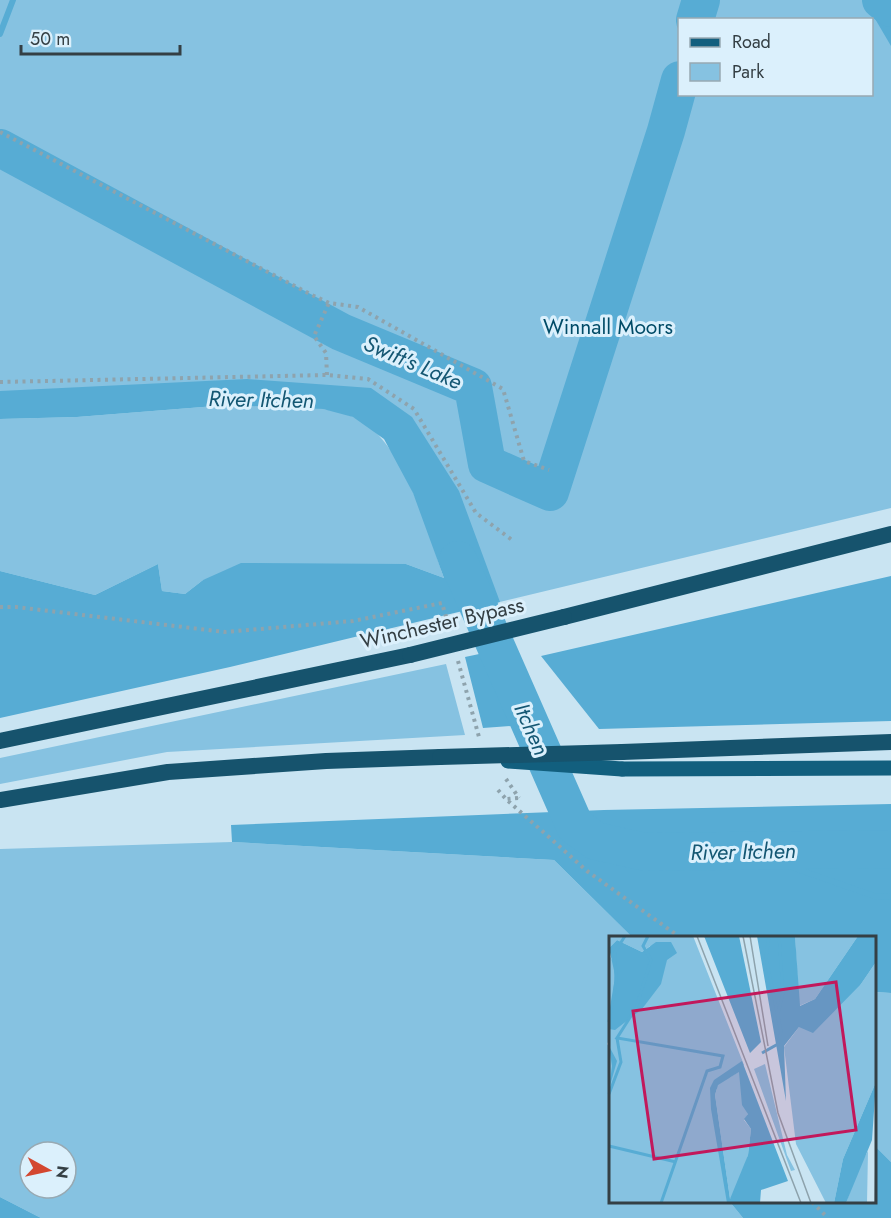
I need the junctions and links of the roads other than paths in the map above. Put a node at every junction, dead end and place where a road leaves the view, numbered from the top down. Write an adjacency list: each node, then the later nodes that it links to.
1 (891, 534): 2 (highway, Winchester Bypass, bridge)
2 (0, 741)
3 (891, 742): 4 (highway, bridge)
4 (440, 757): 5 (main road, bridge); 6 (highway)
5 (891, 768)
6 (0, 800)

